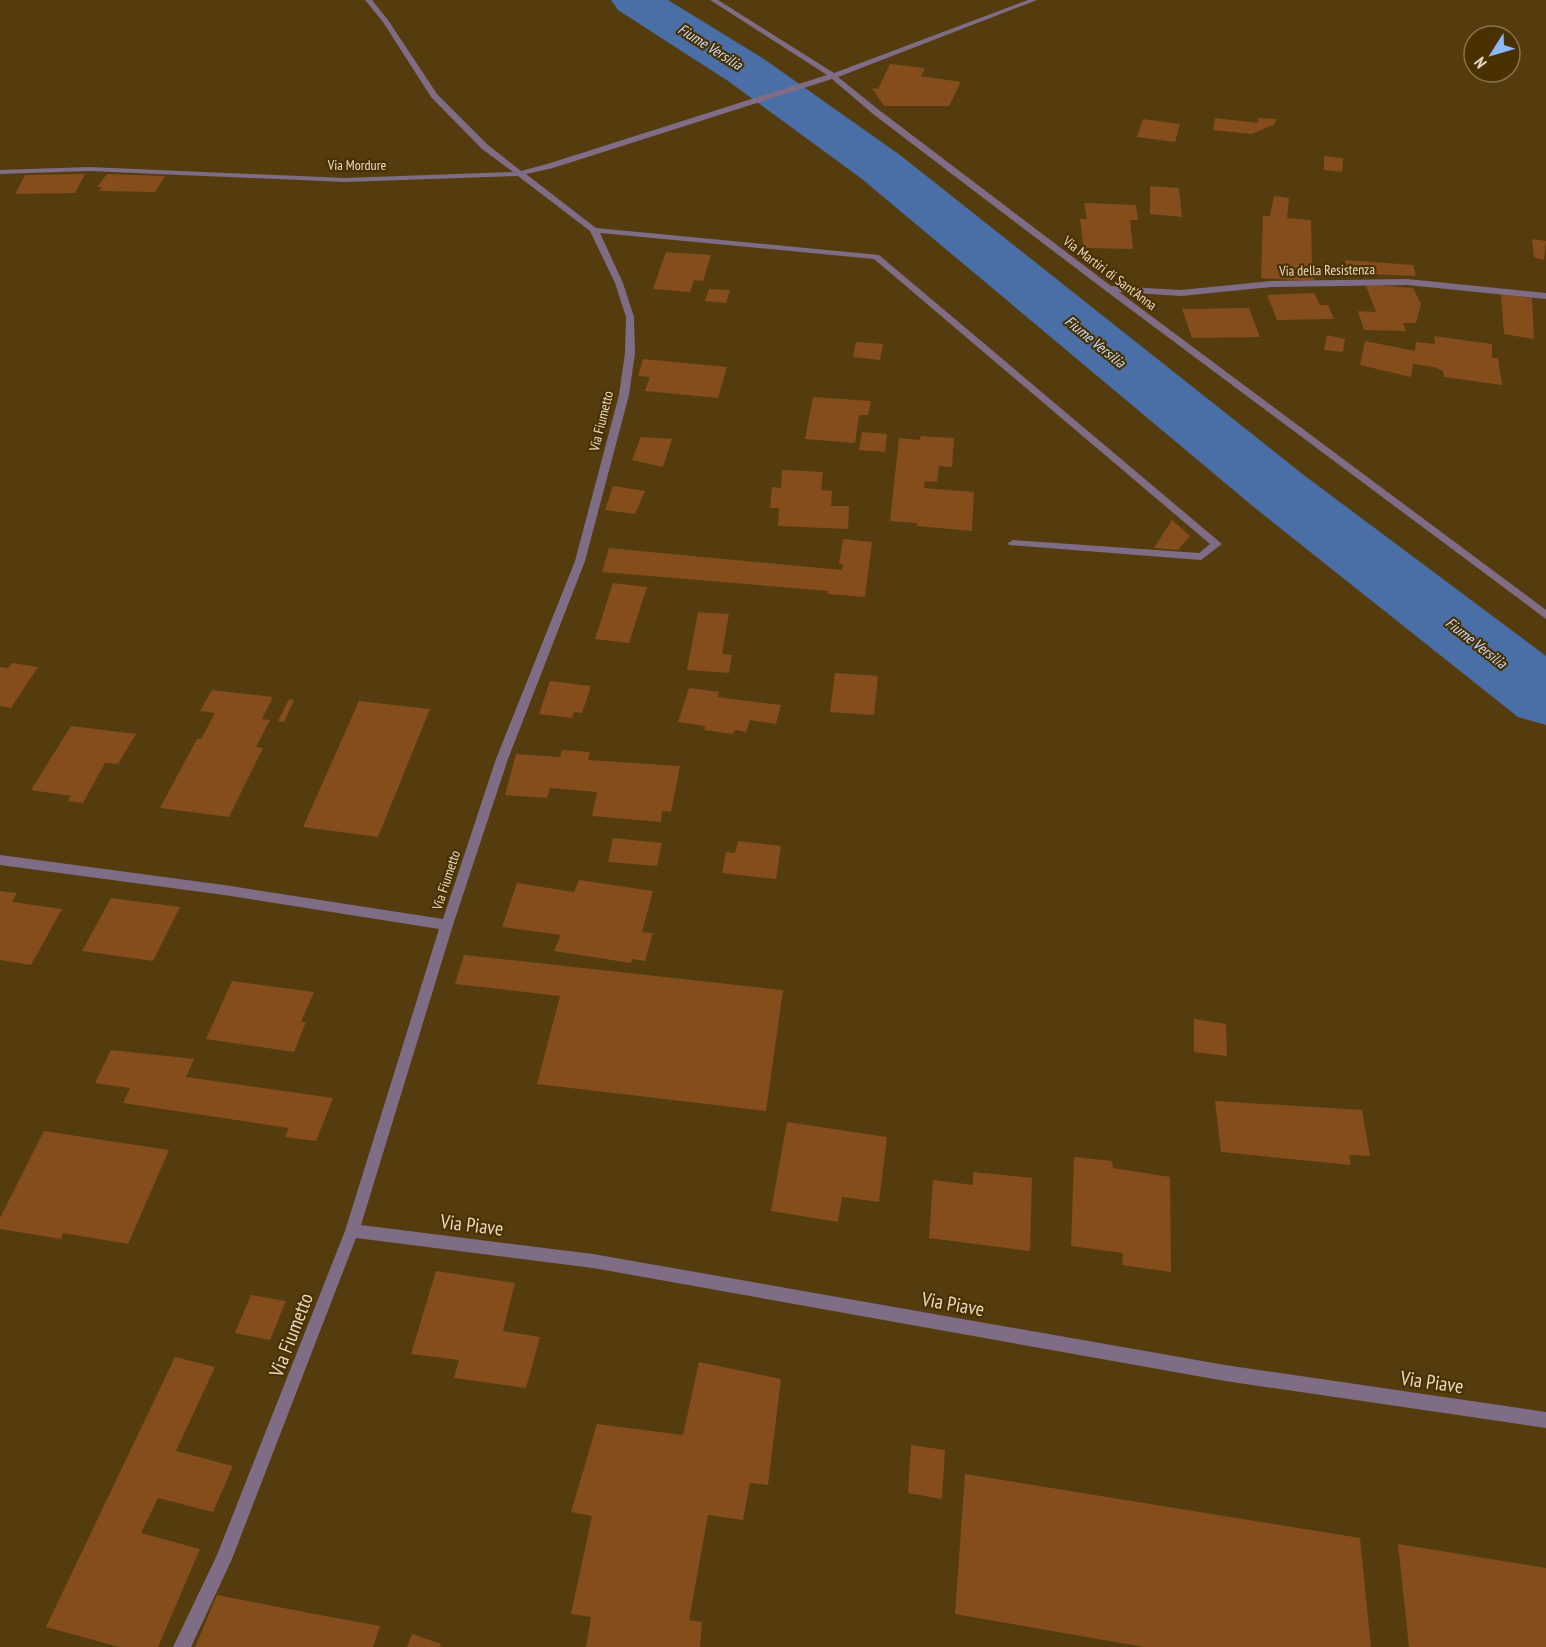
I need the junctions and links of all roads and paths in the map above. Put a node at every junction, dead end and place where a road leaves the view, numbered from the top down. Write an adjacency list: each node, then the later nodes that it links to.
1 (368, 0): 6 (street, Via Fiumetto)
2 (713, 0): 4 (street, Via Martiri di Sant'Anna)
3 (1034, 0): 4 (street)
4 (833, 76): 6 (street, Via Mordure); 8 (street, Via Martiri di Sant'Anna)
5 (0, 172): 6 (street, Via Mordure)
6 (518, 174): 7 (street, Via Fiumetto)
7 (594, 230): 10 (street); 13 (street, Via Fiumetto)
8 (1109, 289): 9 (street, Via della Resistenza); 11 (street, Via Martiri di Sant'Anna)
9 (1546, 296)
10 (1013, 543)
11 (1546, 615)
12 (0, 860): 13 (street, Via Fiumetto)
13 (447, 925): 14 (street, Via Fiumetto)
14 (352, 1231): 15 (street, Via Piave); 16 (street, Via Fiumetto)
15 (1546, 1420)
16 (182, 1647)

